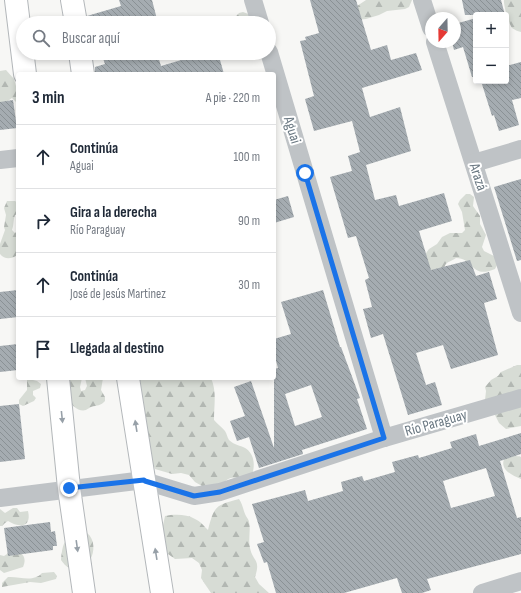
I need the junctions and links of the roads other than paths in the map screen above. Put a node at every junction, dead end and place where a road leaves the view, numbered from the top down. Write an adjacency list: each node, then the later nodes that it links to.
1 (16, 0): 6 (main road)
2 (72, 0): 7 (main road)
3 (254, 0): 8 (street)
4 (422, 0): 5 (street)
5 (426, 12)
6 (18, 16)
7 (75, 16)
8 (258, 16)
9 (438, 48): 20 (street, Arazá)
10 (23, 60): 13 (main road)
11 (81, 60): 14 (main road)
12 (271, 60): 15 (street, Aguai)
13 (25, 72)
14 (83, 72)
15 (275, 72)
16 (276, 75): 25 (street, Aguai)
17 (521, 149): 20 (street)
18 (16, 158): 19 (street)
19 (0, 160)
20 (474, 163): 21 (street, Arazá)
21 (521, 313)
22 (58, 380): 27 (main road, one-way to 27)
23 (128, 380): 26 (main road, one-way to 23)
24 (521, 398): 25 (street, Río Paraguay)
25 (384, 438): 26 (street, Río Paraguay)
26 (144, 481): 27 (street); 31 (main road, one-way to 26)
27 (69, 488): 28 (street); 30 (main road, one-way to 30)
28 (0, 498)
29 (521, 581): 32 (street)
30 (84, 593)
31 (162, 593)
32 (482, 593)

